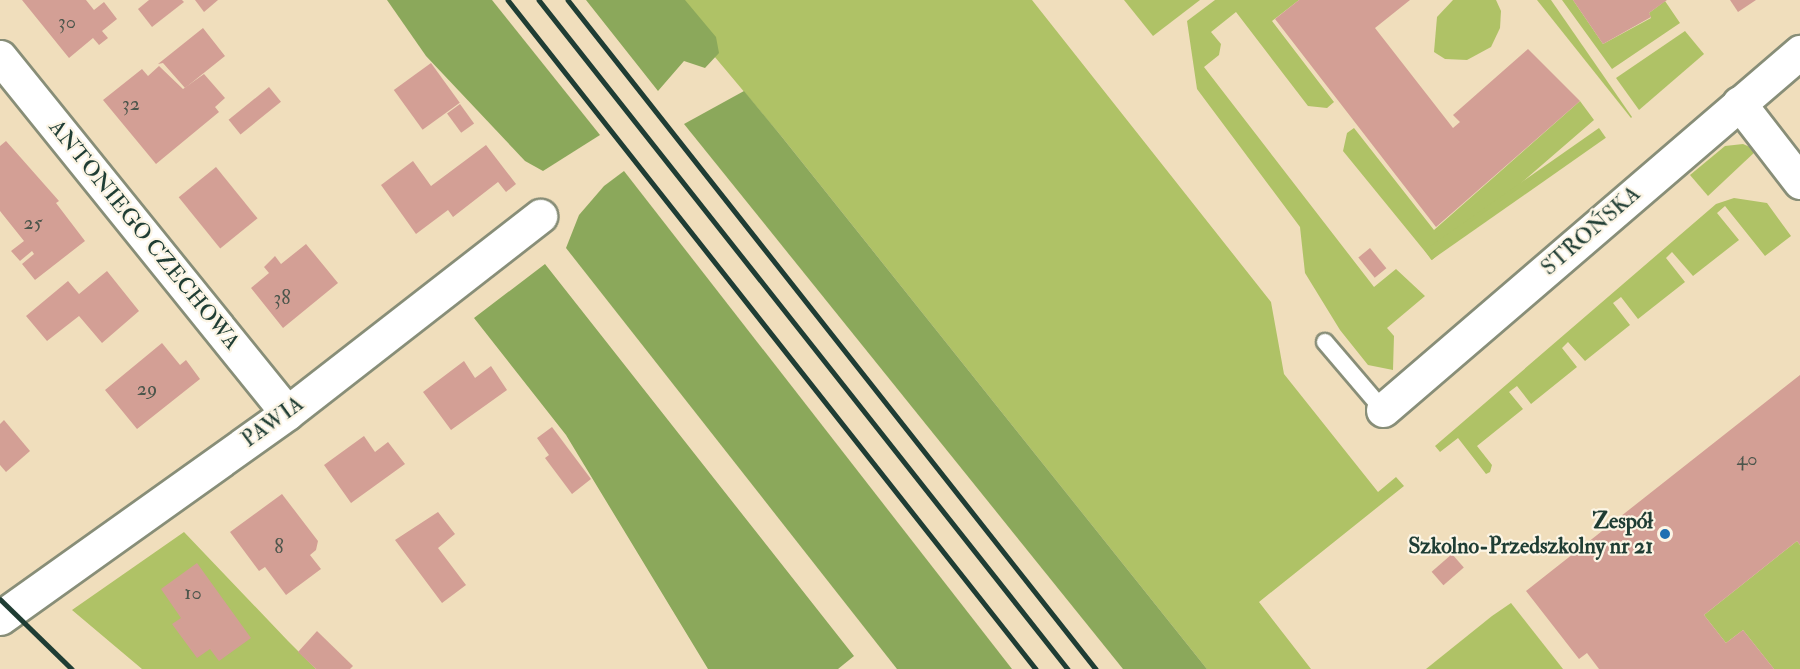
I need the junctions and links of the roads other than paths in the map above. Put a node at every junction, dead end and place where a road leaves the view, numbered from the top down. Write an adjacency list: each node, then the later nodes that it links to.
1 (1800, 52): 3 (street, STROŃSKA)
2 (0, 57): 8 (street, ANTONIEGO CZECHOWA)
3 (1738, 103): 4 (street); 7 (street, STROŃSKA)
4 (1800, 182)
5 (540, 216): 8 (street, PAWIA)
6 (1326, 342): 7 (lane)
7 (1383, 410)
8 (286, 413): 9 (street, PAWIA)
9 (0, 618)

